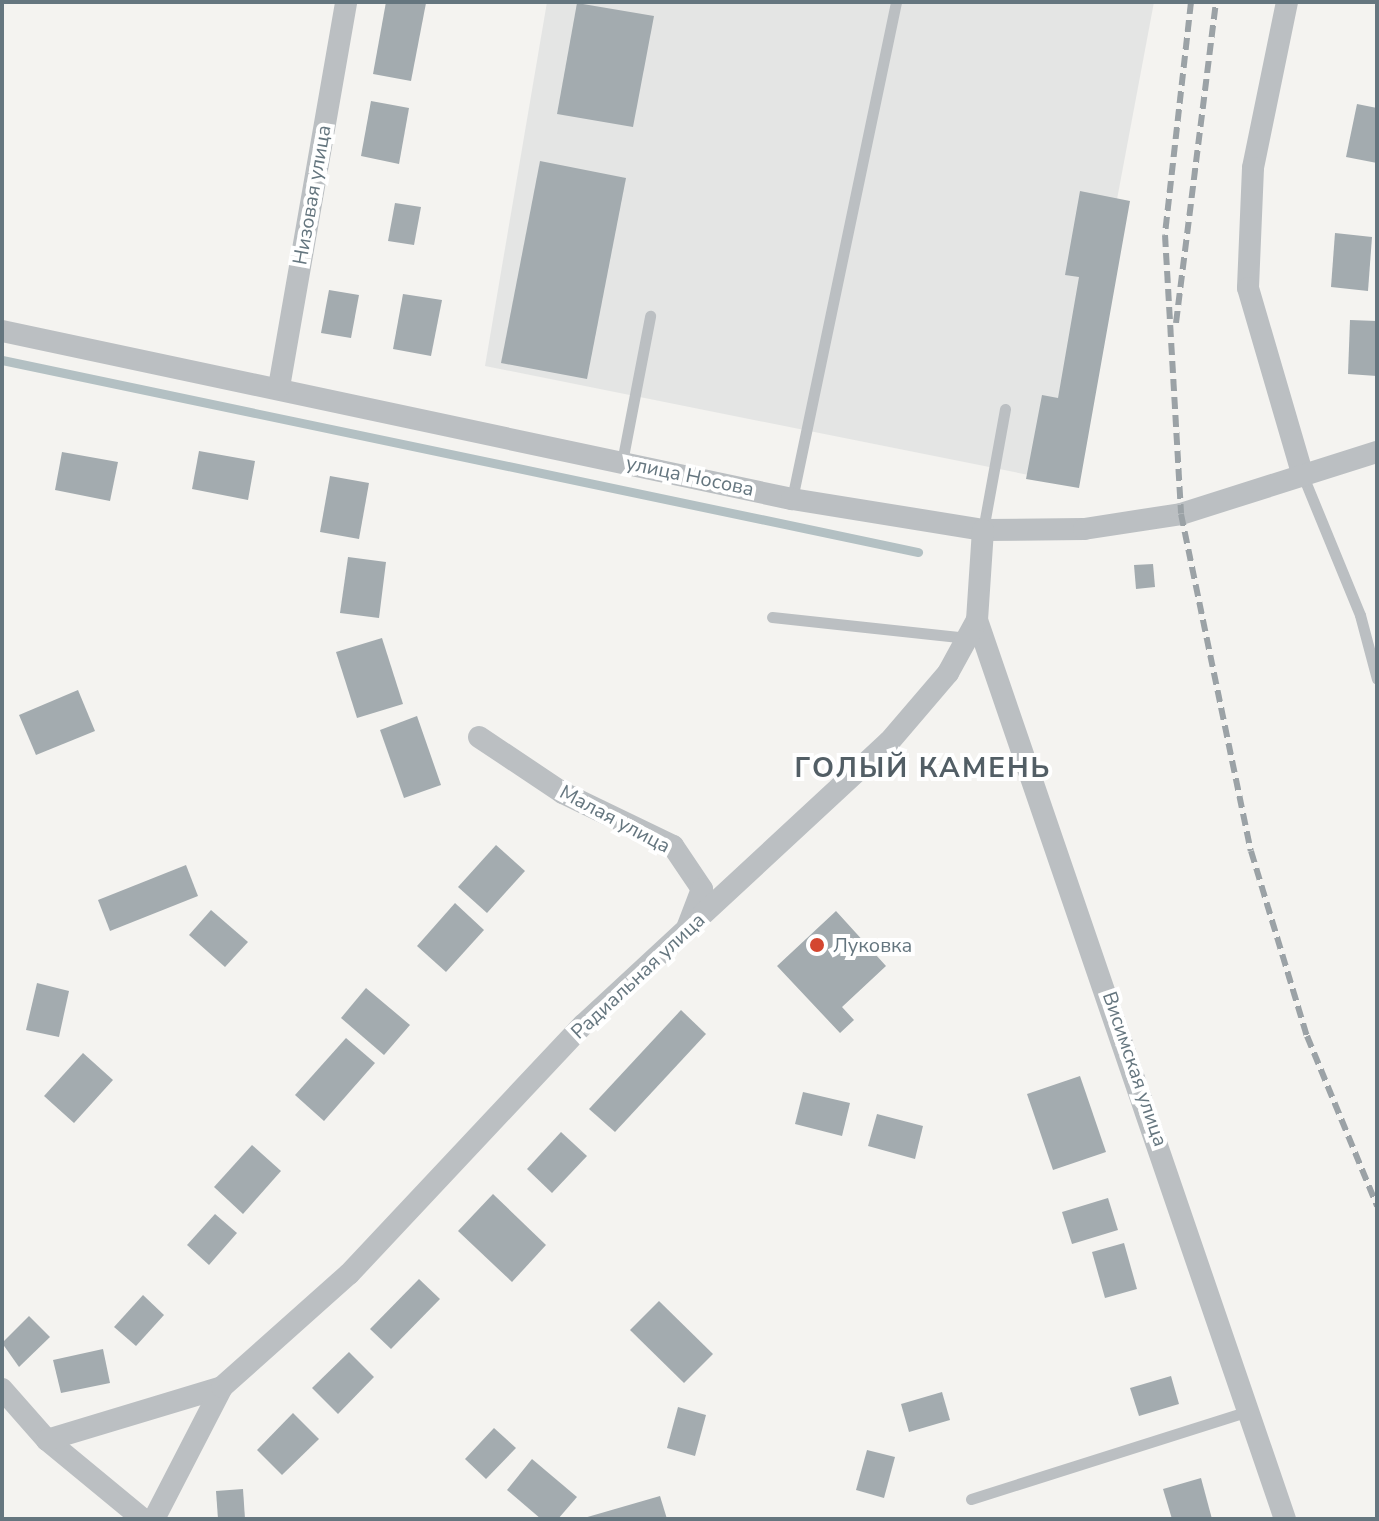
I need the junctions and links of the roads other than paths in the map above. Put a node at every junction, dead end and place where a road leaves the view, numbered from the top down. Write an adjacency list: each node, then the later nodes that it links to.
1 (346, 2): 6 (street, Низовая улица)
2 (896, 2): 11 (lane)
3 (1287, 2): 10 (street)
4 (650, 316): 9 (lane)
5 (2, 331): 6 (street, улица Носова)
6 (279, 387): 9 (street, улица Носова)
7 (1005, 409): 12 (lane)
8 (1377, 452): 10 (street, улица Носова)
9 (622, 462): 11 (street, улица Носова)
10 (1303, 476): 12 (street, улица Носова); 15 (lane)
11 (792, 499): 12 (street, улица Носова)
12 (983, 530): 14 (street)
13 (772, 617): 14 (lane)
14 (972, 629): 17 (street, Радиальная улица); 20 (street, Висимская улица)
15 (1377, 679)
16 (479, 737): 17 (street, Малая улица)
17 (687, 931): 18 (street, Радиальная улица)
18 (222, 1387): 21 (street); 24 (street)
19 (2, 1389): 21 (street)
20 (1253, 1410): 22 (lane); 25 (street, Висимская улица)
21 (47, 1440): 23 (street)
22 (971, 1499)
23 (143, 1519)
24 (154, 1519)
25 (1285, 1519)

